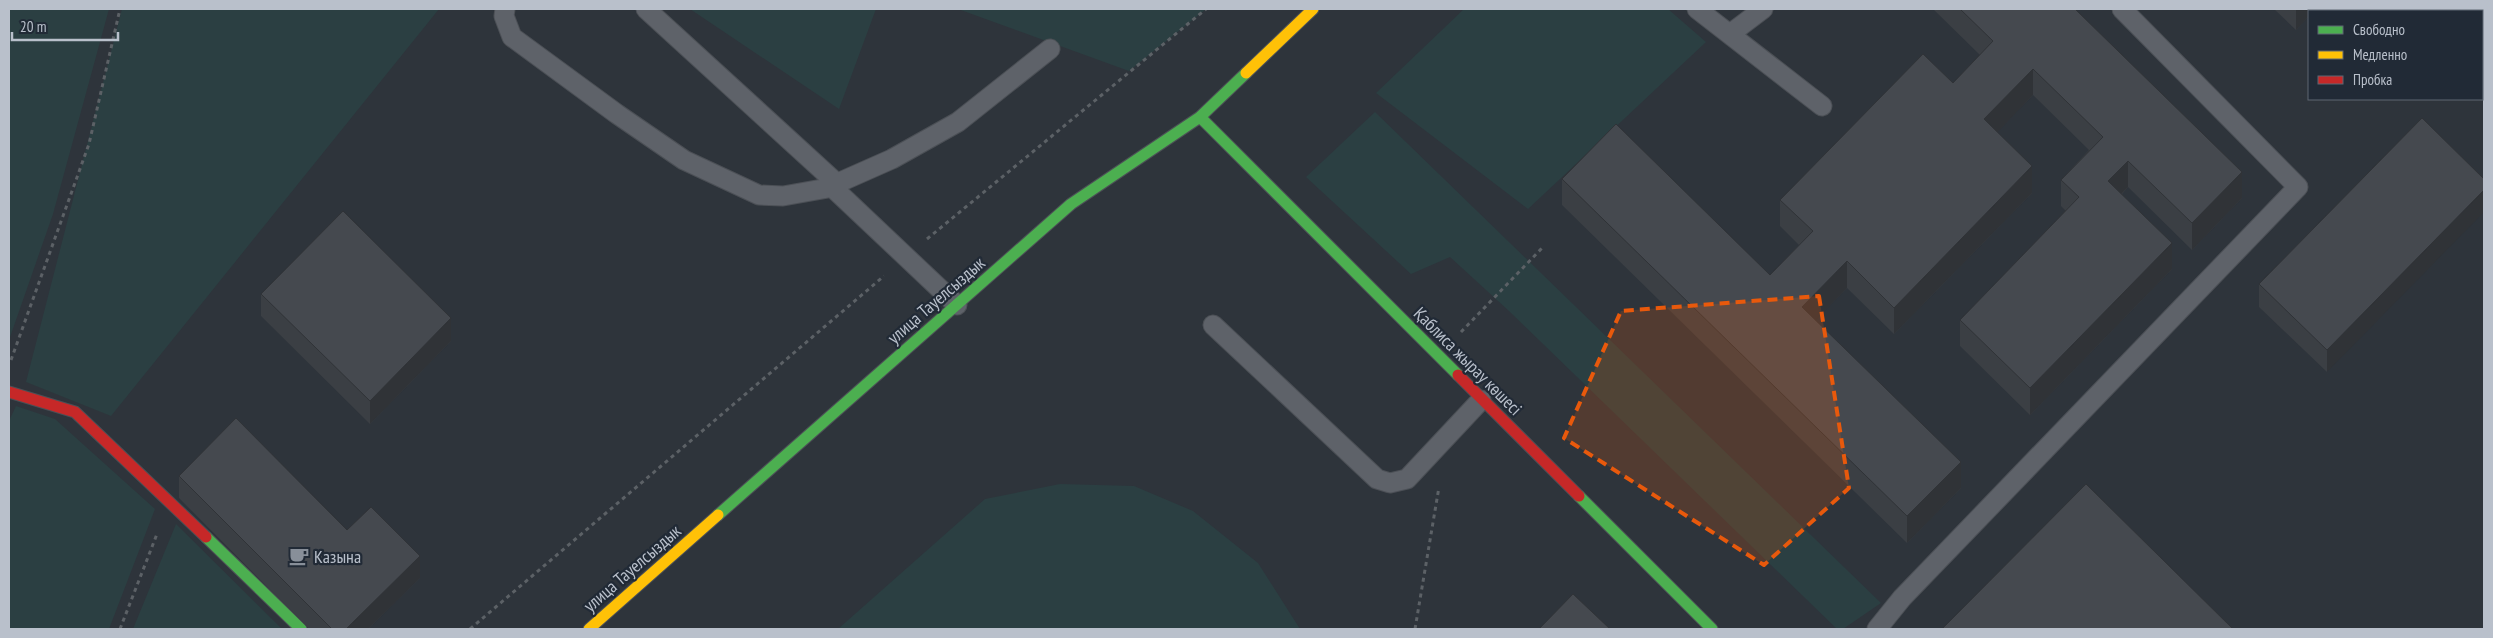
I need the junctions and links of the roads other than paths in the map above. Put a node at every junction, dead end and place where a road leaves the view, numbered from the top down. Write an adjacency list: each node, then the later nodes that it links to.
1 (505, 9): 11 (lane)
2 (646, 9): 11 (lane)
3 (1313, 9): 10 (street, улица Тауелсыздык)
4 (1697, 9): 7 (lane)
5 (1763, 9): 7 (lane)
6 (2122, 9): 19 (lane)
7 (1730, 34): 9 (lane)
8 (1050, 49): 11 (lane)
9 (1822, 106)
10 (1200, 117): 12 (street, улица Тауелсыздык); 15 (street, Қаблиса жырау көшесі)
11 (831, 186): 12 (lane)
12 (957, 305): 17 (street, улица Тауелсыздык)
13 (1213, 325): 15 (lane)
14 (9, 392): 16 (street)
15 (1481, 400): 18 (street, Қаблиса жырау көшесі)
16 (301, 629)
17 (590, 629)
18 (1712, 629)
19 (1878, 629)

